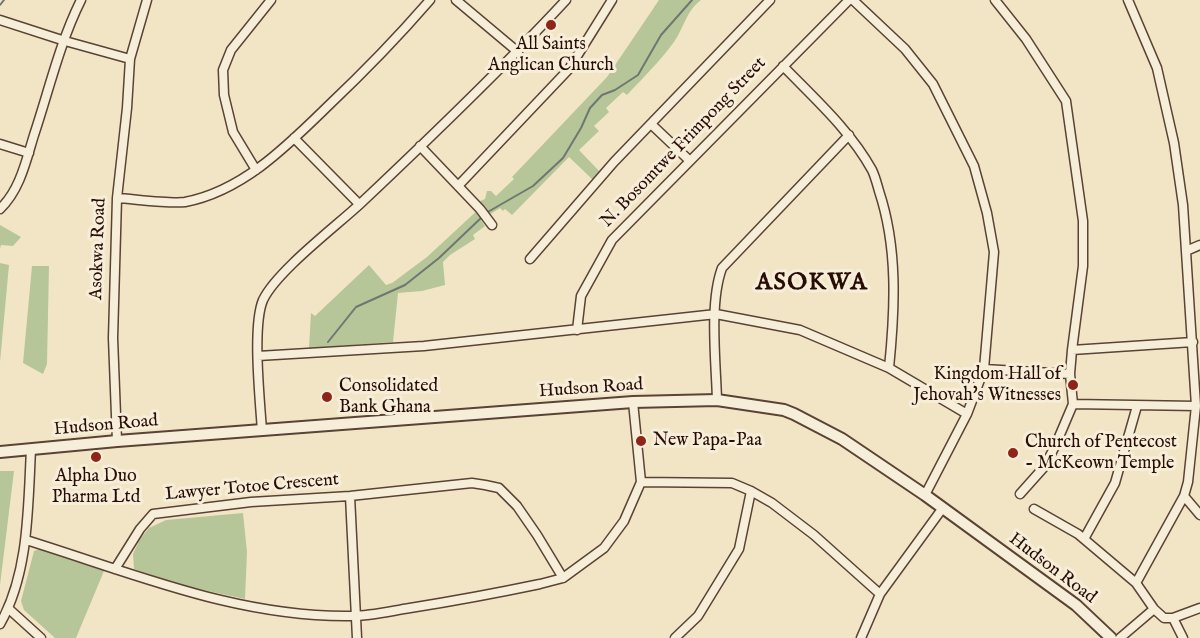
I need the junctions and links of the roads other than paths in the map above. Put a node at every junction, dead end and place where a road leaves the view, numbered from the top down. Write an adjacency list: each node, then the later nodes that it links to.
1 (81, 0): 13 (street)
2 (147, 0): 15 (street, Asokwa Road)
3 (271, 0): 24 (street)
4 (430, 0): 19 (street)
5 (456, 0): 14 (street)
6 (566, 0): 14 (street)
7 (612, 0): 25 (street)
8 (770, 0): 17 (street)
9 (851, 0): 16 (street, N. Bosomtwe Frimpong Street); 40 (street)
10 (995, 0): 36 (street)
11 (1128, 0): 31 (street)
12 (0, 20): 13 (street)
13 (65, 41): 15 (street); 22 (street)
14 (518, 52): 21 (street)
15 (130, 59): 26 (street, Asokwa Road)
16 (783, 66): 18 (street); 23 (street, N. Bosomtwe Frimpong Street)
17 (651, 124): 23 (street); 32 (street)
18 (849, 135): 33 (street); 39 (street)
19 (294, 138): 24 (street); 27 (street)
20 (0, 144): 22 (street)
21 (420, 146): 25 (street); 27 (street)
22 (28, 153): 28 (street)
23 (690, 161): 34 (street, N. Bosomtwe Frimpong Street)
24 (256, 170): 26 (street)
25 (458, 186): 29 (street)
26 (117, 198): 49 (street, Asokwa Road)
27 (359, 204): 37 (street)
28 (0, 209)
29 (489, 221)
30 (1200, 245): 31 (street)
31 (1186, 252): 35 (street)
32 (530, 259)
33 (716, 314): 34 (street); 39 (street); 42 (street)
34 (577, 330): 37 (street)
35 (1193, 342): 36 (street); 38 (street)
36 (1072, 350): 41 (street)
37 (258, 356): 48 (street)
38 (1197, 363): 46 (street)
39 (889, 368): 47 (street)
40 (984, 369): 41 (street); 47 (street)
41 (1070, 374): 44 (street)
42 (717, 400): 43 (street, Hudson Road); 55 (street, Hudson Road)
43 (633, 402): 48 (street, Hudson Road); 52 (street)
44 (1073, 404): 45 (street); 54 (street)
45 (1137, 406): 46 (street); 62 (street)
46 (1196, 406): 57 (street)
47 (967, 414): 55 (street)
48 (262, 431): 49 (street, Hudson Road)
49 (117, 441): 50 (street, Hudson Road)
50 (31, 449): 51 (street, Hudson Road); 61 (street)
51 (0, 452)
52 (640, 482): 53 (street); 64 (street)
53 (751, 491): 66 (street); 75 (street)
54 (1020, 494)
55 (925, 495): 59 (street, Hudson Road)
56 (350, 496): 63 (street, Lawyer Totoe Crescent); 64 (street); 70 (street)
57 (1184, 496): 60 (street); 65 (street)
58 (1034, 508): 62 (street)
59 (942, 509): 66 (street); 77 (street, Hudson Road)
60 (1200, 515)
61 (26, 540): 63 (street); 68 (street)
62 (1084, 540): 65 (street)
63 (115, 569): 70 (street)
64 (563, 578): 70 (street)
65 (1136, 583): 69 (street)
66 (880, 594): 76 (street)
67 (1200, 608): 71 (street)
68 (9, 609): 72 (street); 73 (street)
69 (1154, 609): 71 (street); 78 (street)
70 (355, 616): 74 (street)
71 (1173, 618): 79 (street)
72 (0, 624)
73 (41, 638)
74 (357, 638)
75 (675, 638)
76 (861, 638)
77 (1111, 638)
78 (1120, 638)
79 (1183, 638)

